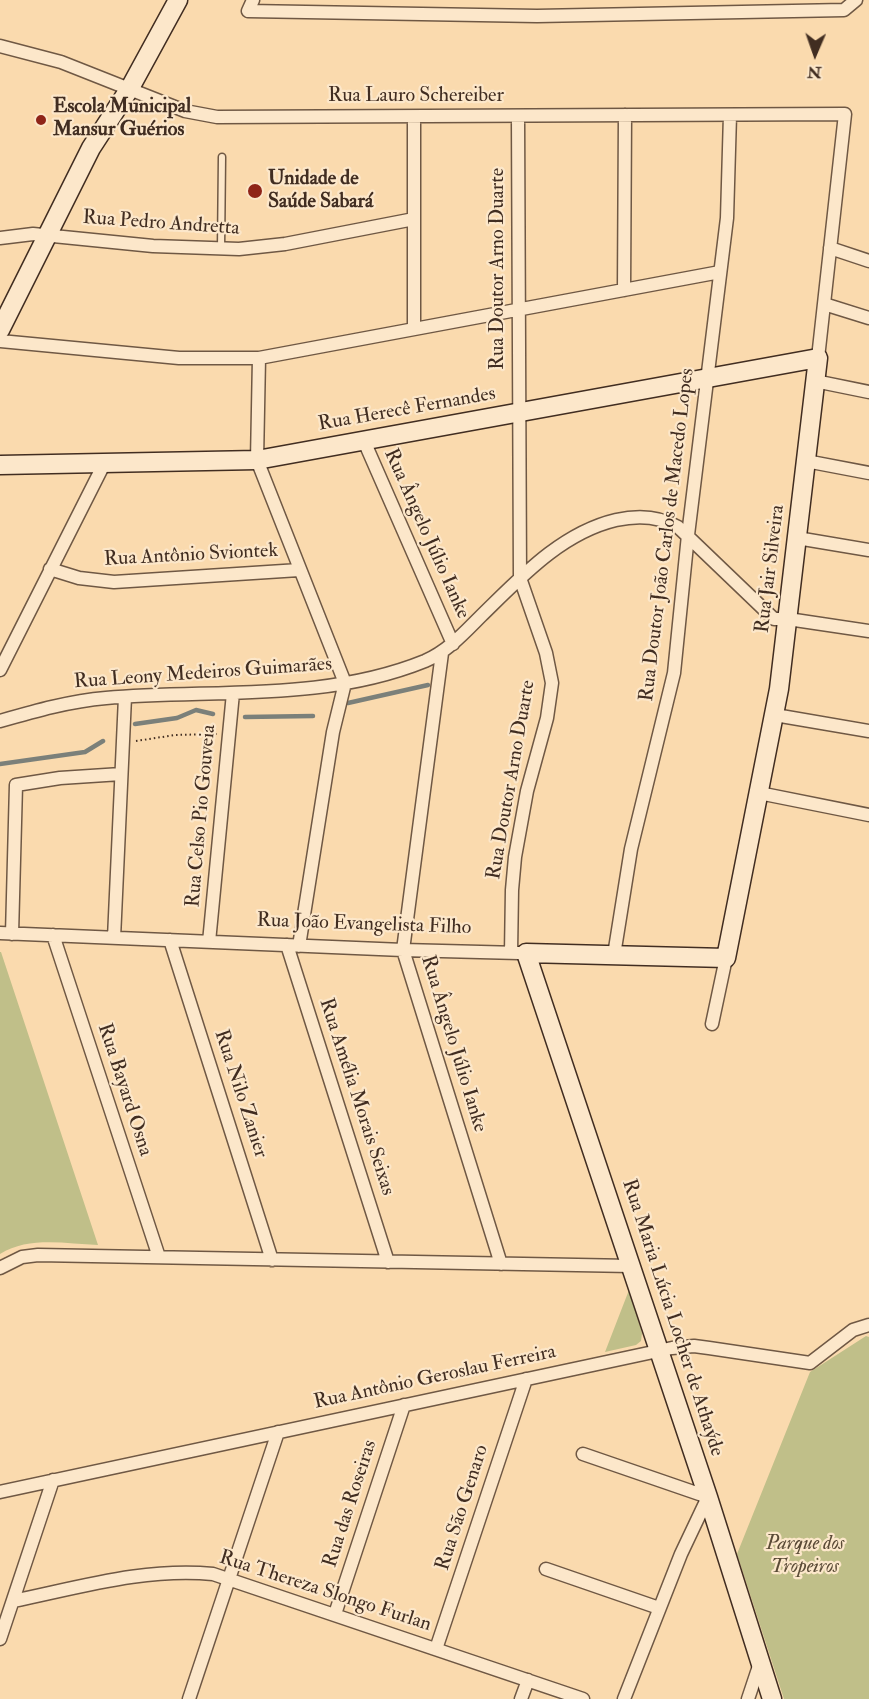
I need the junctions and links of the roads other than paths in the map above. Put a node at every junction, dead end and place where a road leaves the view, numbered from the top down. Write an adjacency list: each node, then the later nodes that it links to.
1 (178, 0): 5 (street)
2 (253, 0): 3 (street)
3 (856, 0)
4 (0, 46): 5 (street, Rua Lauro Schereiber)
5 (130, 88): 10 (street, Rua Lauro Schereiber); 13 (street)
6 (845, 114): 8 (street, Rua Lauro Schereiber); 15 (street, Rua Jair Silveira)
7 (625, 115): 8 (street, Rua Lauro Schereiber); 9 (street, Rua Lauro Schereiber); 19 (street)
8 (730, 115): 18 (street, Rua Doutor João Carlos de Macedo Lopes)
9 (518, 116): 10 (street, Rua Lauro Schereiber); 21 (street, Rua Doutor Arno Duarte)
10 (414, 117): 12 (street)
11 (222, 157): 16 (lane)
12 (414, 219): 16 (street, Rua Pedro Andretta); 23 (street)
13 (48, 235): 14 (street, Rua Pedro Andretta); 16 (street, Rua Pedro Andretta); 24 (street)
14 (0, 238)
15 (830, 248): 17 (street); 20 (street, Rua Jair Silveira)
16 (221, 250)
17 (869, 261)
18 (720, 273): 19 (street); 28 (street, Rua Doutor João Carlos de Macedo Lopes)
19 (624, 290): 21 (street)
20 (824, 304): 22 (street); 27 (street, Rua Jair Silveira)
21 (519, 310): 23 (street); 31 (street, Rua Doutor Arno Duarte)
22 (869, 318)
23 (414, 329): 26 (street)
24 (0, 330)
25 (0, 341): 26 (street)
26 (259, 358): 33 (street)
27 (818, 358): 28 (street, Rua Herecê Fernandes); 29 (street, Rua Jair Silveira)
28 (708, 378): 31 (street, Rua Herecê Fernandes); 38 (street, Rua Doutor João Carlos de Macedo Lopes)
29 (815, 381): 30 (street); 34 (street, Rua Jair Silveira)
30 (869, 392)
31 (518, 413): 32 (street, Rua Herecê Fernandes); 43 (street, Rua Doutor Arno Duarte)
32 (364, 441): 33 (street, Rua Herecê Fernandes); 46 (street, Rua Ângelo Júlio Ianke)
33 (257, 460): 35 (street, Rua Herecê Fernandes); 42 (street)
34 (806, 460): 37 (street); 39 (street, Rua Jair Silveira)
35 (104, 464): 36 (street, Rua Herecê Fernandes); 41 (street)
36 (0, 465)
37 (869, 473)
38 (688, 535): 43 (street, Rua Leony Medeiros Guimarães); 44 (street, Rua Leony Medeiros Guimarães); 66 (street, Rua Doutor João Carlos de Macedo Lopes)
39 (797, 538): 40 (street); 44 (street, Rua Jair Silveira)
40 (869, 550)
41 (50, 569): 42 (street, Rua Antônio Sviontek); 48 (street)
42 (299, 570): 49 (street)
43 (520, 578): 46 (street, Rua Leony Medeiros Guimarães); 65 (street, Rua Doutor Arno Duarte)
44 (788, 619): 45 (street, Rua Leony Medeiros Guimarães); 52 (street, Rua Jair Silveira)
45 (869, 631)
46 (453, 644): 47 (street, Rua Leony Medeiros Guimarães)
47 (442, 653): 49 (street, Rua Leony Medeiros Guimarães); 64 (street, Rua Ângelo Júlio Ianke)
48 (0, 670)
49 (345, 683): 50 (street, Rua Leony Medeiros Guimarães); 63 (street, Rua Amélia Morais Seixas)
50 (233, 693): 51 (street, Rua Leony Medeiros Guimarães); 62 (street, Rua Celso Pio Gouveia)
51 (124, 697): 53 (street, Rua Leony Medeiros Guimarães); 55 (street)
52 (775, 715): 54 (street); 56 (street, Rua Jair Silveira)
53 (0, 721)
54 (869, 731)
55 (121, 774): 58 (street); 60 (street)
56 (759, 793): 57 (street); 67 (street, Rua Jair Silveira)
57 (869, 815)
58 (6, 933): 59 (street, Rua João Evangelista Filho)
59 (53, 935): 60 (street, Rua João Evangelista Filho); 69 (street, Rua Bayard Osna)
60 (114, 938): 61 (street, Rua João Evangelista Filho)
61 (170, 940): 62 (street, Rua João Evangelista Filho); 70 (street, Rua Nilo Zanier)
62 (209, 942): 63 (street, Rua João Evangelista Filho)
63 (293, 945): 64 (street, Rua João Evangelista Filho); 71 (street, Rua Amélia Morais Seixas)
64 (403, 950): 65 (street, Rua João Evangelista Filho); 72 (street, Rua Ângelo Júlio Ianke)
65 (519, 953): 66 (street, Rua João Evangelista Filho); 73 (street, Rua Maria Lúcia Locher de Athaýde)
66 (614, 955): 67 (street, Rua João Evangelista Filho)
67 (726, 958): 68 (street, Rua Jair Silveira)
68 (712, 1024)
69 (159, 1257): 70 (street); 74 (street)
70 (272, 1260): 71 (street)
71 (388, 1262): 72 (street)
72 (501, 1264): 73 (street)
73 (631, 1266): 76 (street, Rua Maria Lúcia Locher de Athaýde)
74 (0, 1269)
75 (869, 1325): 76 (street, Rua Antônio Geroslau Ferreira)
76 (659, 1350): 77 (street, Rua Antônio Geroslau Ferreira); 83 (street, Rua Maria Lúcia Locher de Athaýde)
77 (526, 1379): 78 (street, Rua Antônio Geroslau Ferreira); 90 (street, Rua São Genaro)
78 (404, 1405): 79 (street, Rua Antônio Geroslau Ferreira); 88 (street, Rua das Roseiras)
79 (278, 1432): 81 (street, Rua Antônio Geroslau Ferreira); 85 (street)
80 (583, 1454): 83 (street)
81 (53, 1480): 82 (street, Rua Antônio Geroslau Ferreira); 86 (street)
82 (0, 1492)
83 (708, 1497): 87 (street); 91 (street, Rua Maria Lúcia Locher de Athaýde)
84 (546, 1569): 87 (street)
85 (229, 1578): 86 (street, Rua Thereza Slongo Furlan); 88 (street, Rua Thereza Slongo Furlan); 93 (street)
86 (13, 1601): 89 (street)
87 (659, 1608): 96 (street)
88 (335, 1614): 90 (street, Rua Thereza Slongo Furlan)
89 (0, 1639)
90 (436, 1649): 92 (street, Rua Thereza Slongo Furlan)
91 (760, 1662): 97 (street); 98 (street, Rua Maria Lúcia Locher de Athaýde)
92 (528, 1680): 94 (street); 95 (street, Rua Thereza Slongo Furlan)
93 (189, 1699)
94 (521, 1699)
95 (583, 1699)
96 (624, 1699)
97 (748, 1699)
98 (772, 1699)

